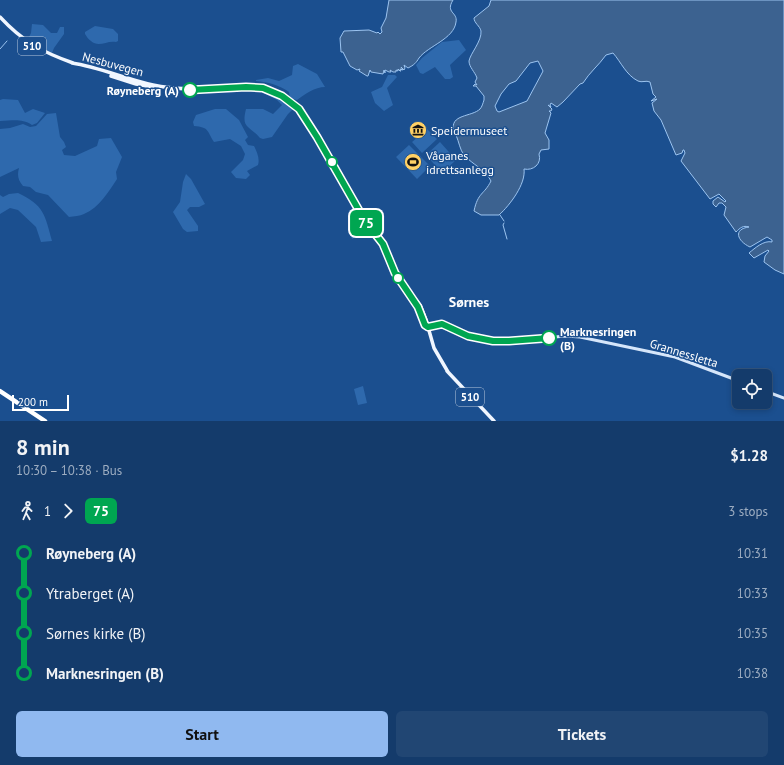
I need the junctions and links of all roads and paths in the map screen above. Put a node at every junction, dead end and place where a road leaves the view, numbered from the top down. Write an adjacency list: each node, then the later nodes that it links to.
1 (0, 17): 2 (main road, Nesbuvegen / 510)
2 (427, 325): 3 (main road, Grannessletta); 9 (main road, Nesbuvegen / 510)
3 (732, 378)
4 (0, 393): 7 (highway); 8 (highway)
5 (772, 394): 6 (main road)
6 (784, 398)
7 (41, 421)
8 (45, 421)
9 (494, 421)

